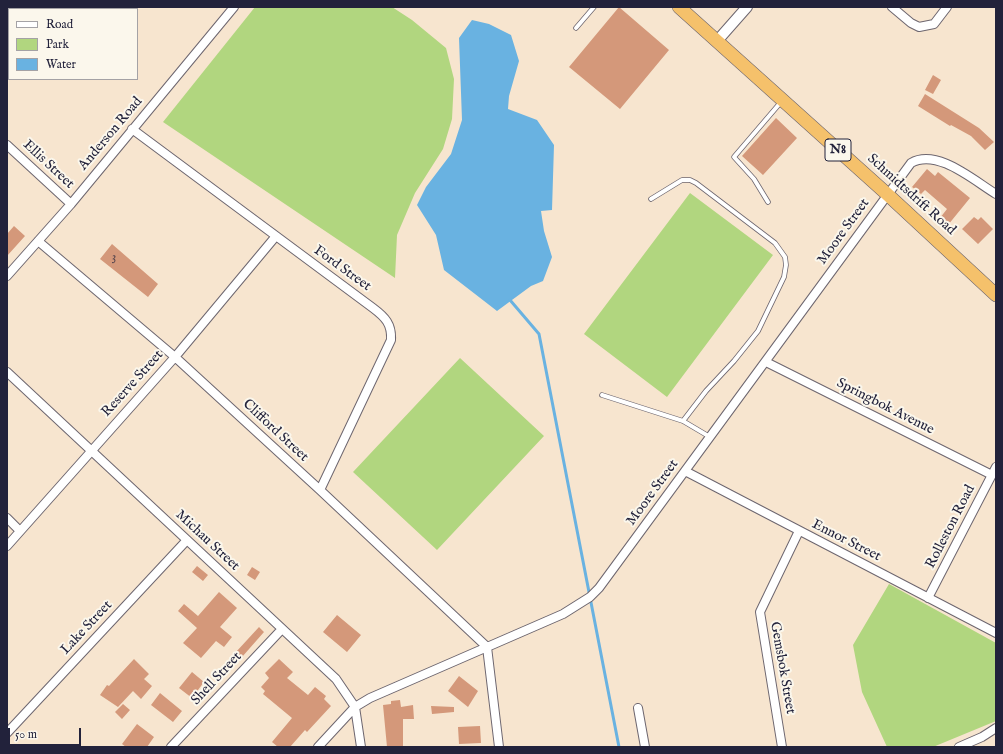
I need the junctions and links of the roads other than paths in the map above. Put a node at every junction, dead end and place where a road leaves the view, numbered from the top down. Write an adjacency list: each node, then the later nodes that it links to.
1 (234, 7): 10 (street, Anderson Road)
2 (594, 7): 7 (lane)
3 (679, 7): 8 (highway, Schmidtsdrift Road / N8)
4 (747, 7): 8 (street)
5 (892, 7): 6 (street)
6 (947, 7)
7 (576, 28)
8 (717, 42): 9 (highway, Schmidtsdrift Road / N8)
9 (782, 100): 12 (highway, Schmidtsdrift Road / N8); 15 (lane)
10 (132, 129): 16 (street, Anderson Road); 17 (street, Ford Street)
11 (7, 145): 16 (street, Ellis Street)
12 (888, 194): 13 (street, Moore Street); 20 (highway, Schmidtsdrift Road / N8); 22 (street, Moore Street)
13 (996, 194)
14 (651, 199): 25 (lane)
15 (768, 202)
16 (70, 204): 18 (street, Anderson Road)
17 (276, 236): 21 (street, Reserve Street); 31 (street, Ford Street)
18 (38, 241): 19 (street, Anderson Road); 21 (street, Clifford Street)
19 (7, 276)
20 (996, 295)
21 (175, 357): 27 (street, Reserve Street); 31 (street, Clifford Street)
22 (766, 362): 26 (street, Moore Street); 30 (street, Springbok Avenue)
23 (7, 372): 27 (street, Michau Street)
24 (602, 395): 25 (lane)
25 (684, 421): 26 (lane)
26 (710, 437): 29 (street, Moore Street)
27 (91, 451): 33 (street, Reserve Street); 35 (street, Michau Street)
28 (996, 467): 30 (street, Rolleston Road)
29 (685, 471): 34 (street, Ennor Street); 40 (street, Moore Street)
30 (992, 476): 37 (street, Rolleston Road)
31 (320, 490): 40 (street, Clifford Street)
32 (7, 518): 33 (street)
33 (20, 531): 36 (street, Reserve Street)
34 (799, 531): 37 (street, Ennor Street); 50 (street, Gemsbok Street)
35 (187, 540): 38 (street, Michau Street); 44 (street, Lake Street)
36 (7, 546)
37 (928, 598): 39 (street, Ennor Street)
38 (282, 629): 41 (street, Michau Street); 45 (street, Shell Street)
39 (996, 633)
40 (487, 647): 41 (street, Moore Street); 48 (street)
41 (355, 707): 46 (street); 47 (street, Michau Street)
42 (638, 708): 49 (street)
43 (996, 728): 51 (street)
44 (7, 733)
45 (171, 747)
46 (318, 747)
47 (361, 747)
48 (499, 747)
49 (645, 747)
50 (782, 747)
51 (959, 747)

